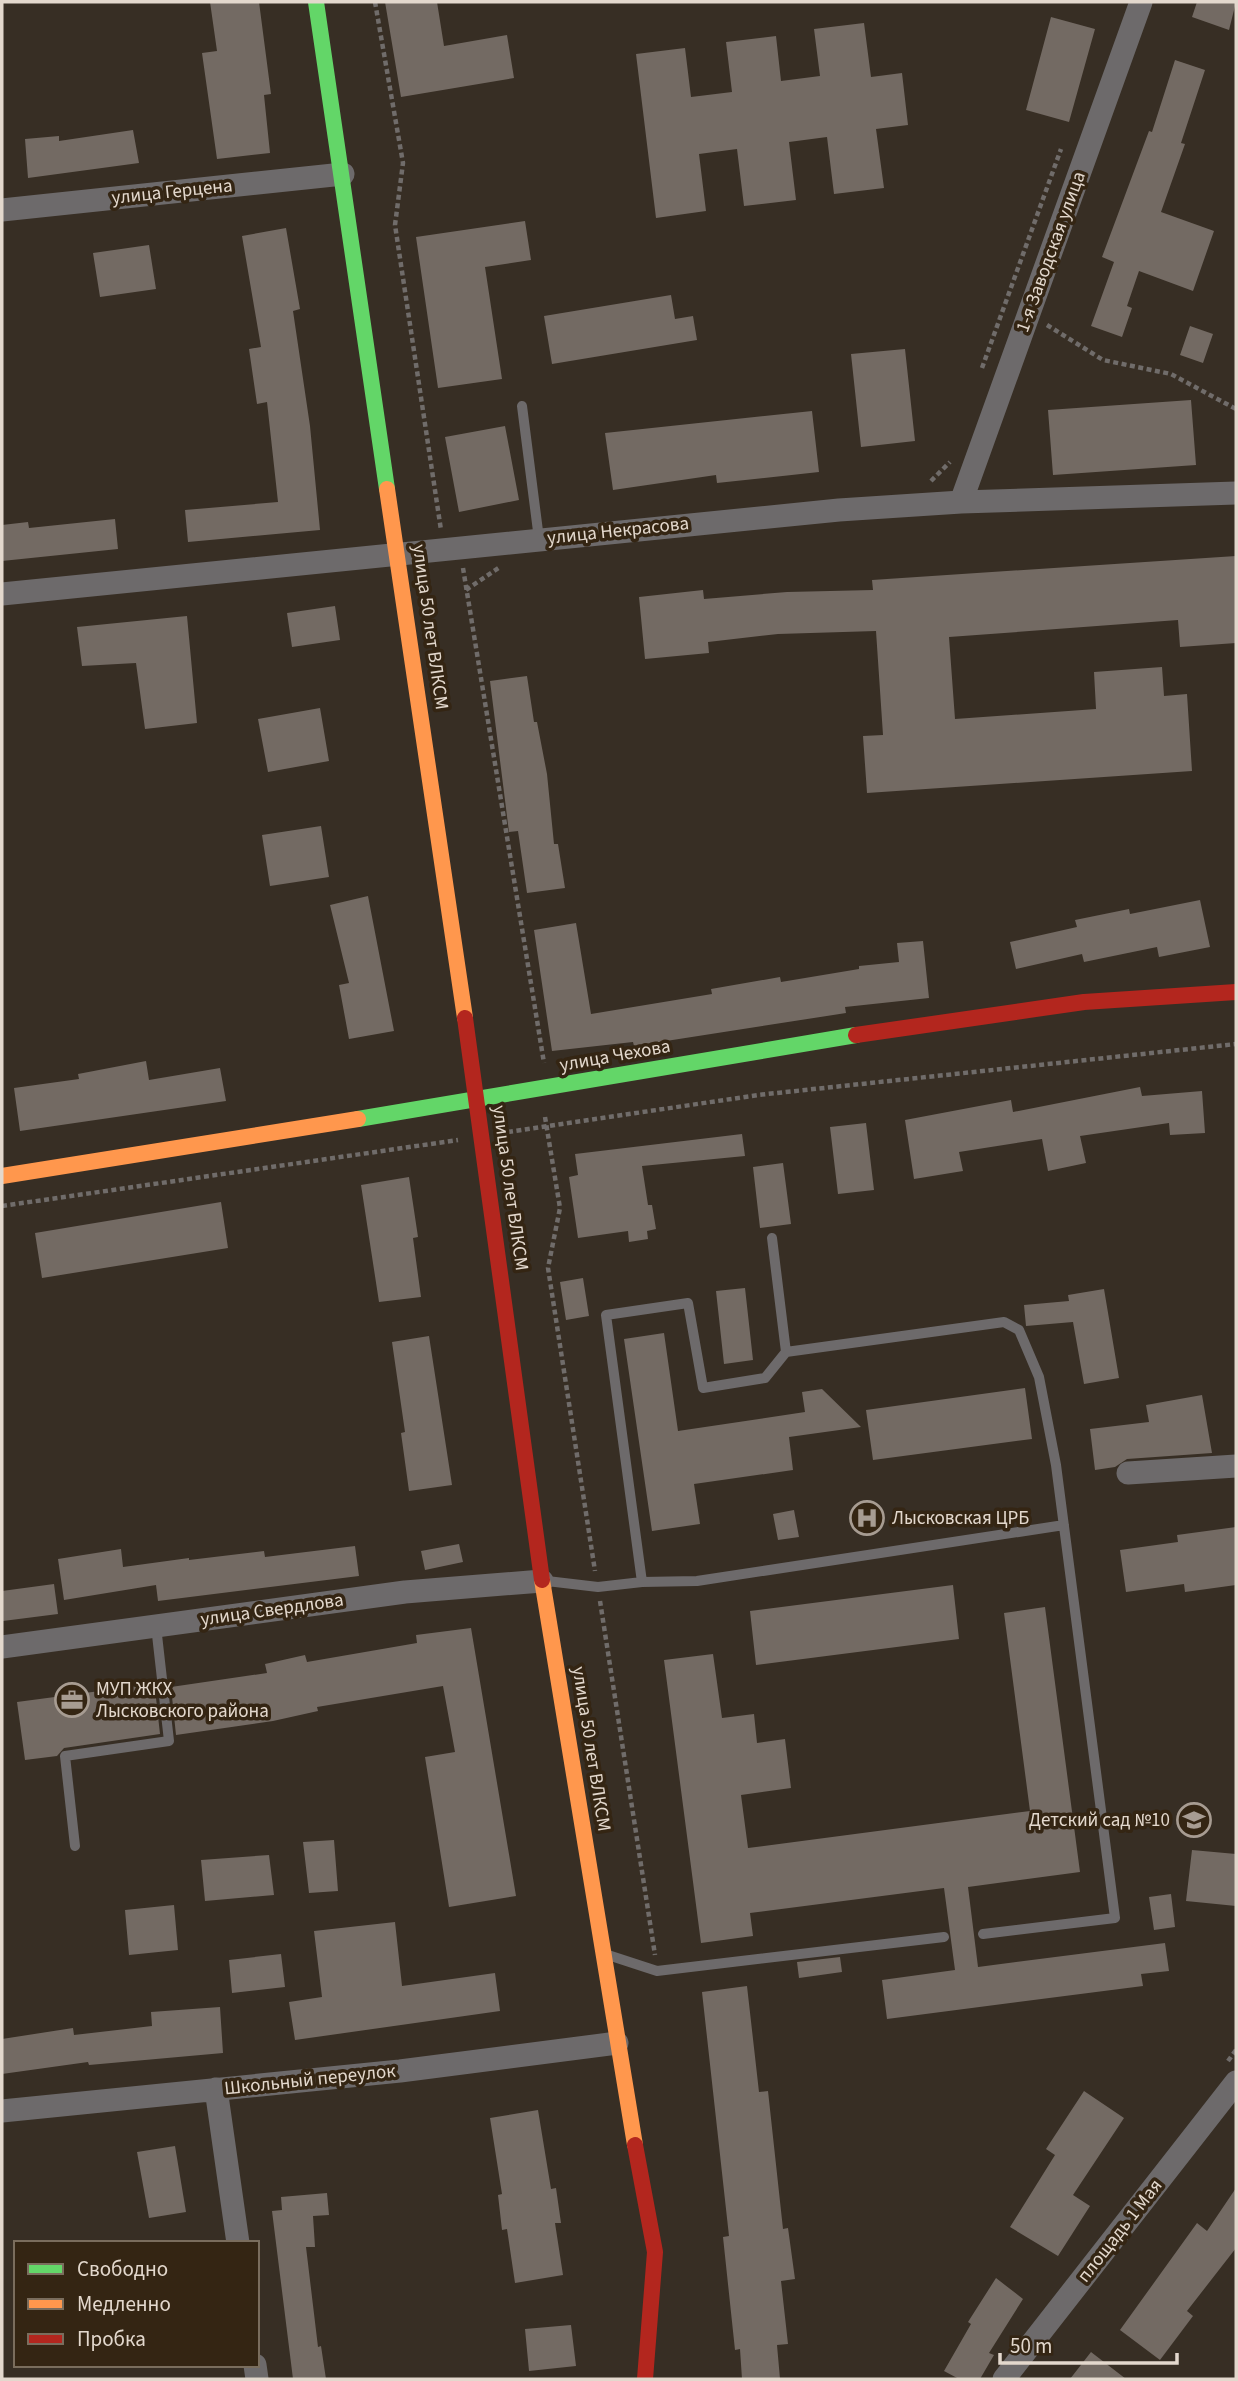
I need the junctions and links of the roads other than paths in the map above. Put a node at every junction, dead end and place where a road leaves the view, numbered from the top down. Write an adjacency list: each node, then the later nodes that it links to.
1 (316, 2): 3 (street, улица 50 лет ВЛКСМ)
2 (1141, 2): 7 (street, 1-я Заводская улица)
3 (343, 174): 4 (street, улица Герцена); 9 (street, улица 50 лет ВЛКСМ)
4 (2, 210)
5 (522, 406): 8 (lane)
6 (1236, 493): 7 (street, улица Некрасова)
7 (961, 502): 8 (street, улица Некрасова)
8 (539, 539): 9 (street, улица Некрасова)
9 (398, 554): 10 (street, улица Некрасова); 12 (street, улица 50 лет ВЛКСМ)
10 (2, 594)
11 (1236, 992): 12 (street, улица Чехова)
12 (477, 1100): 13 (street, улица Чехова); 19 (street, улица 50 лет ВЛКСМ)
13 (2, 1176)
14 (772, 1238): 15 (lane)
15 (786, 1352): 18 (lane); 20 (lane)
16 (1236, 1466): 17 (street)
17 (1128, 1473)
18 (1064, 1525): 20 (lane); 24 (lane)
19 (542, 1581): 20 (lane); 21 (street, улица Свердлова); 26 (street, улица 50 лет ВЛКСМ)
20 (642, 1582)
21 (156, 1626): 22 (street, улица Свердлова); 23 (lane)
22 (2, 1647)
23 (75, 1846)
24 (983, 1934)
25 (944, 1937): 26 (lane)
26 (603, 1953): 27 (street, улица 50 лет ВЛКСМ)
27 (617, 2043): 29 (street, Школьный переулок); 32 (street, улица 50 лет ВЛКСМ)
28 (1236, 2082): 33 (street, площадь 1 Мая)
29 (216, 2089): 30 (street, Школьный переулок); 31 (street)
30 (2, 2111)
31 (238, 2241)
32 (645, 2379)
33 (1004, 2379)

